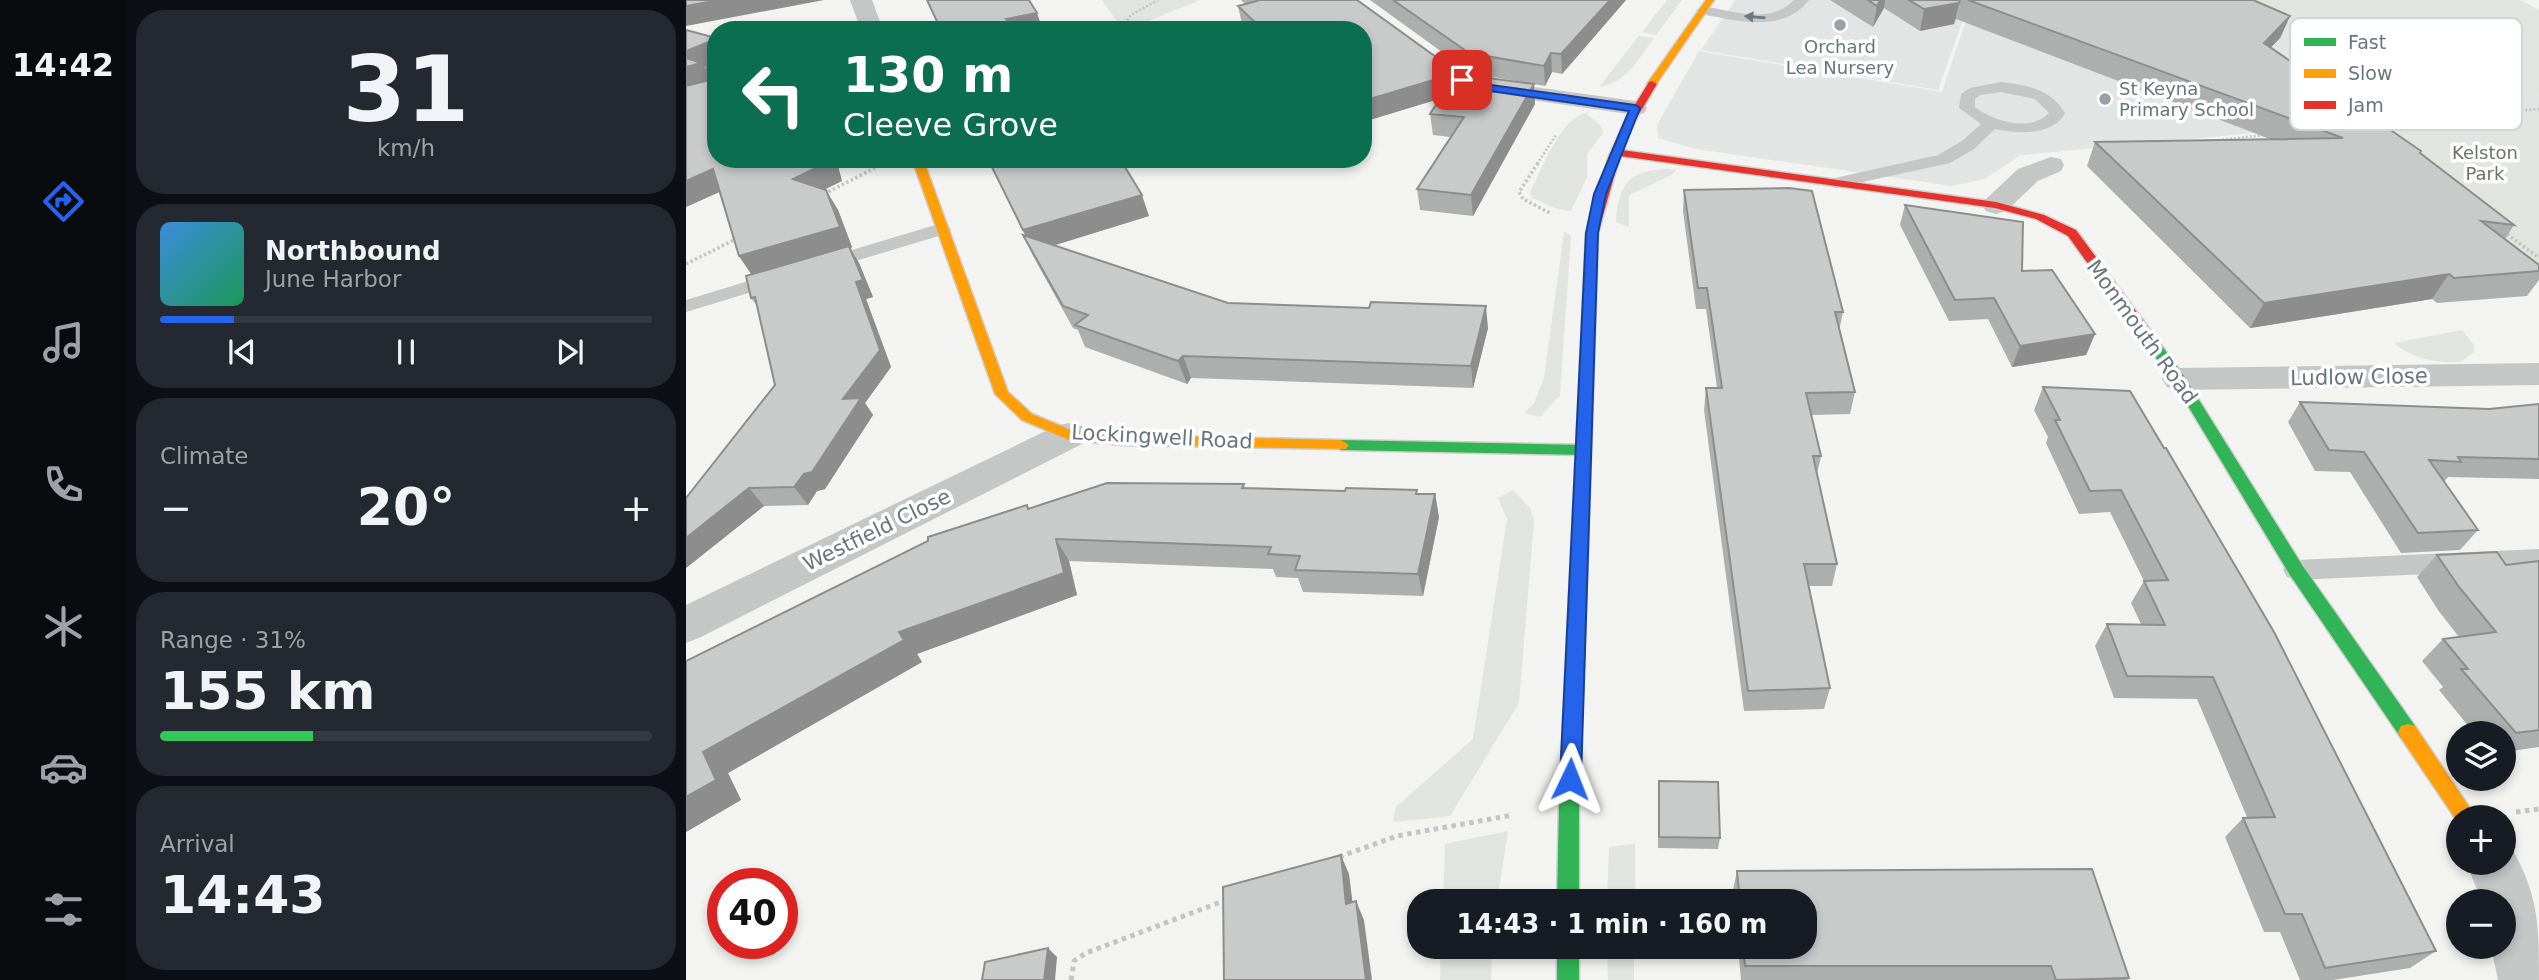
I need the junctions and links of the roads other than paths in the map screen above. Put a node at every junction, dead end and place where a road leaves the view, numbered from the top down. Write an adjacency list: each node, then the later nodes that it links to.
1 (862, 0): 4 (street)
2 (1802, 0): 3 (lane, one-way to 3)
3 (1707, 5): 6 (street)
4 (869, 21)
5 (1462, 80): 6 (street)
6 (1635, 108): 8 (street)
7 (1992, 123): 7 (lane); 11 (lane)
8 (1618, 153): 11 (street, Monmouth Road); 18 (street)
9 (2051, 165): 12 (street)
10 (921, 168): 13 (street, Lockingwell Road)
11 (1835, 184): 12 (street, Monmouth Road)
12 (1996, 205): 16 (street, Monmouth Road)
13 (942, 229): 14 (lane); 17 (street, Lockingwell Road)
14 (686, 306)
15 (2539, 374): 16 (street, Ludlow Close)
16 (2179, 379): 20 (street, Monmouth Road)
17 (1069, 435): 18 (street, Lockingwell Road); 21 (street, Westfield Close)
18 (1583, 450): 24 (street)
19 (2539, 559): 20 (lane)
20 (2296, 570): 22 (street, Monmouth Road)
21 (686, 625)
22 (2458, 805)
23 (2499, 875): 27 (street)
24 (1569, 889)
25 (1568, 959): 26 (street)
26 (1568, 980)
27 (2526, 980)

